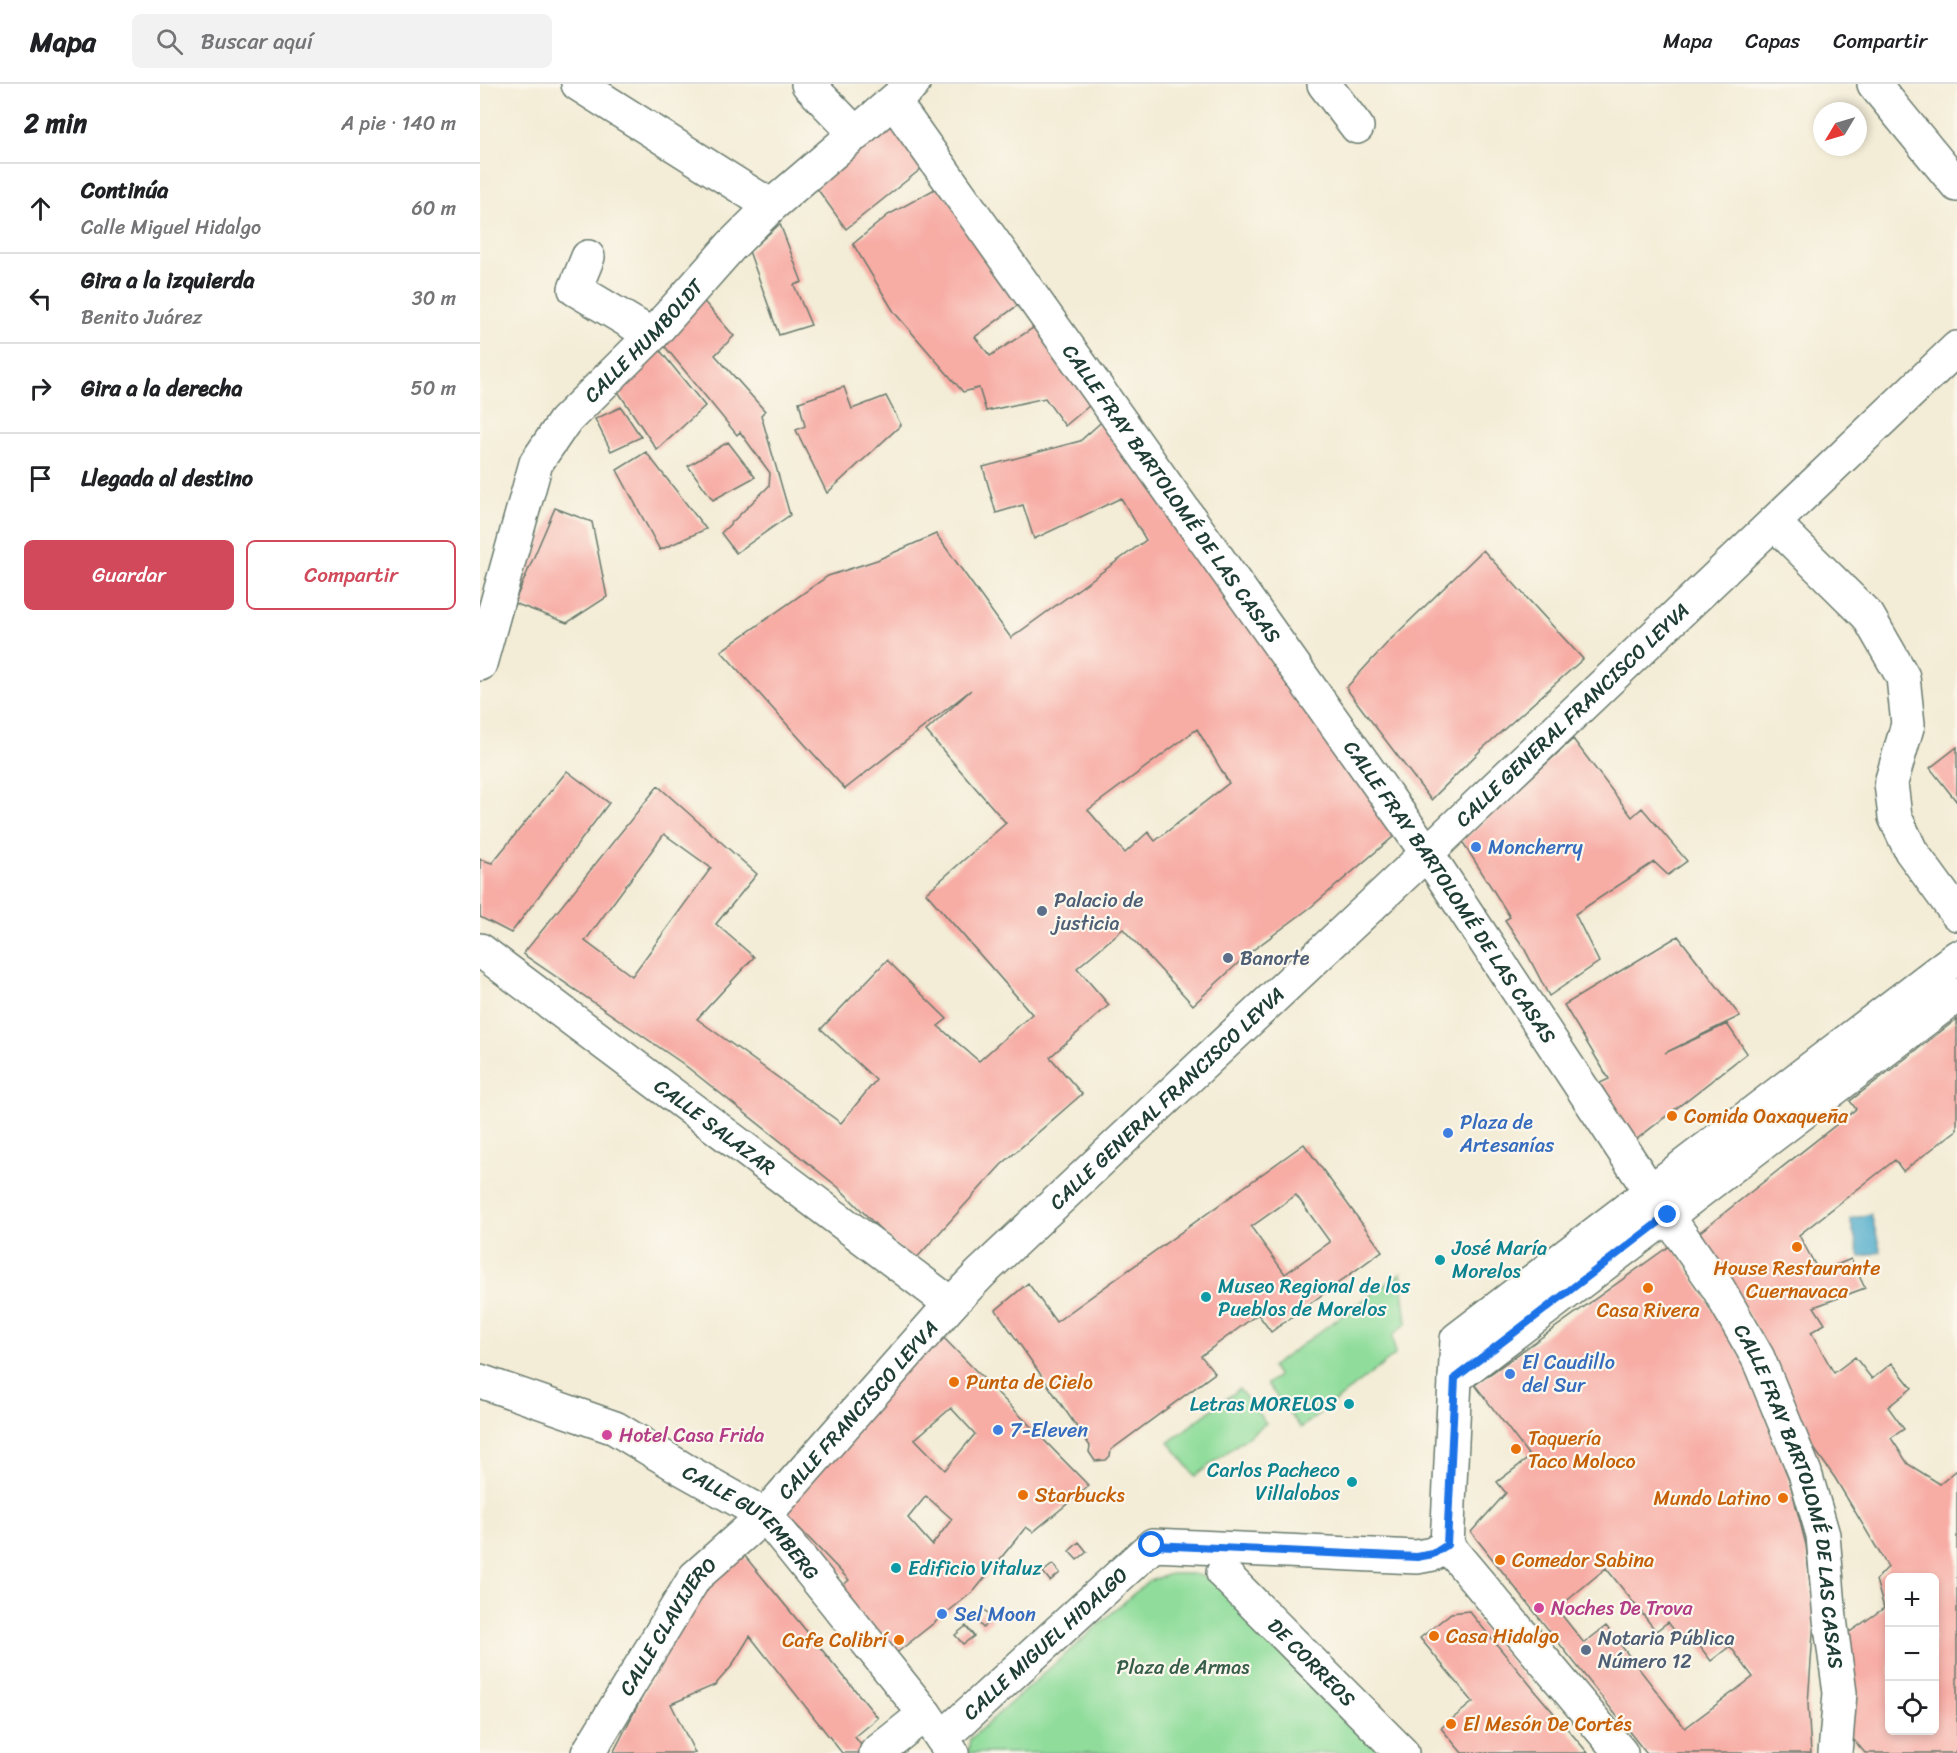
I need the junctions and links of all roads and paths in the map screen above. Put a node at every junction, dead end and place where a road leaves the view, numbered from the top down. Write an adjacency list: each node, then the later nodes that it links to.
1 (578, 84): 9 (street)
2 (808, 84): 7 (street)
3 (1324, 84): 6 (street)
4 (1874, 84): 8 (street)
5 (903, 93): 7 (street, CALLE HUMBOLDT); 15 (street, CALLE FRAY BARTOLOMÉ DE LAS CASAS)
6 (1357, 128)
7 (856, 134): 9 (street, CALLE HUMBOLDT)
8 (1957, 185)
9 (771, 206): 11 (street, CALLE HUMBOLDT)
10 (588, 257): 11 (street)
11 (652, 335): 14 (street, CALLE HUMBOLDT)
12 (1957, 348): 13 (street, CALLE GENERAL FRANCISCO LEYVA)
13 (1774, 523): 15 (street, CALLE GENERAL FRANCISCO LEYVA); 16 (street)
14 (480, 664)
15 (1427, 852): 20 (street, CALLE FRAY BARTOLOMÉ DE LAS CASAS); 21 (street, CALLE GENERAL FRANCISCO LEYVA)
16 (1957, 914)
17 (480, 950): 21 (street, CALLE SALAZAR)
18 (1957, 957): 20 (street)
19 (1957, 995): 20 (street)
20 (1659, 1203): 22 (street); 22 (street); 32 (street, CALLE FRAY BARTOLOMÉ DE LAS CASAS)
21 (951, 1305): 24 (street, CALLE FRANCISCO LEYVA)
22 (1455, 1378): 25 (street)
23 (480, 1381): 24 (street, CALLE GUTEMBERG)
24 (765, 1515): 27 (street, CALLE GUTEMBERG); 28 (street, CALLE CLAVIJERO)
25 (1447, 1545): 27 (street, CALLE MIGUEL HIDALGO); 31 (street)
26 (1222, 1573): 30 (street, DE CORREOS)
27 (940, 1735): 29 (street, CALLE MIGUEL HIDALGO)
28 (588, 1753)
29 (876, 1753)
30 (1402, 1753)
31 (1621, 1753)
32 (1835, 1753)

